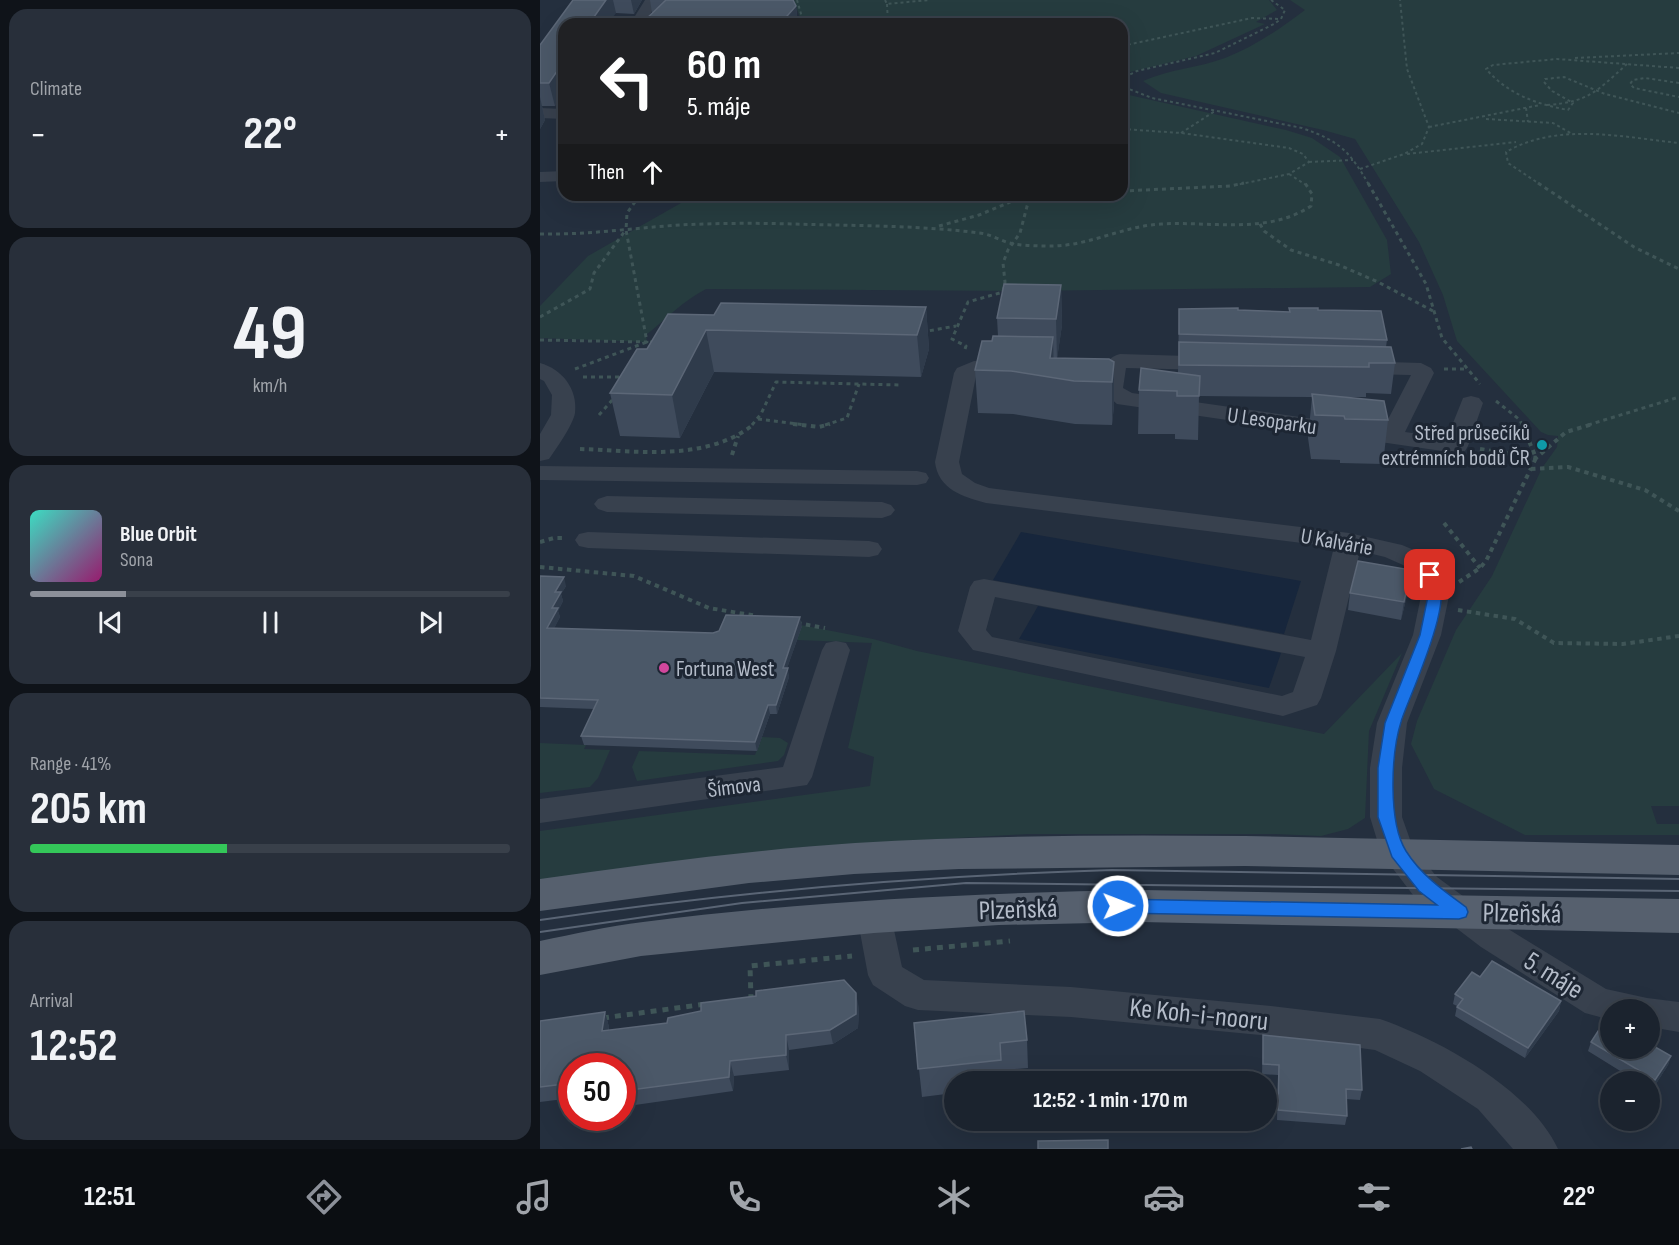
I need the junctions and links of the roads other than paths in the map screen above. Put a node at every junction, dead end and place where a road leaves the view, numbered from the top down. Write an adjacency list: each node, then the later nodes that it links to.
1 (652, 0): 2 (street)
2 (641, 18)
3 (540, 113): 4 (street)
4 (558, 114)
5 (558, 176): 6 (street)
6 (540, 177)
7 (1033, 369): 21 (street, U Kalvárie)
8 (1090, 370): 9 (street)
9 (1113, 370): 12 (street, U Lesoparku); 12 (street)
10 (547, 374): 13 (street)
11 (1471, 404): 12 (street, U Lesoparku)
12 (1391, 437)
13 (540, 454)
14 (540, 472): 15 (street)
15 (807, 476): 16 (street); 18 (street)
16 (917, 478)
17 (607, 504): 18 (street)
18 (795, 508): 19 (street); 22 (street)
19 (882, 510)
20 (588, 540): 22 (street)
21 (1348, 541): 25 (street); 27 (street, U Kalvárie)
22 (781, 546): 23 (street)
23 (869, 549)
24 (833, 640): 26 (street, Šímova)
25 (1322, 651): 25 (street)
26 (540, 811)
27 (1398, 853): 28 (main road); 29 (main road); 30 (street, 5. máje)
28 (1679, 860)
29 (540, 895)
30 (1459, 912): 31 (main road, Plzeňská); 32 (main road, Plzeňská); 34 (street, 5. máje)
31 (1679, 916)
32 (878, 934): 33 (main road, Plzeňská); 37 (street, Ke Koh-i-nooru)
33 (540, 958)
34 (1600, 1002)
35 (1660, 1014): 36 (street)
36 (1679, 1017)
37 (1538, 1149)

